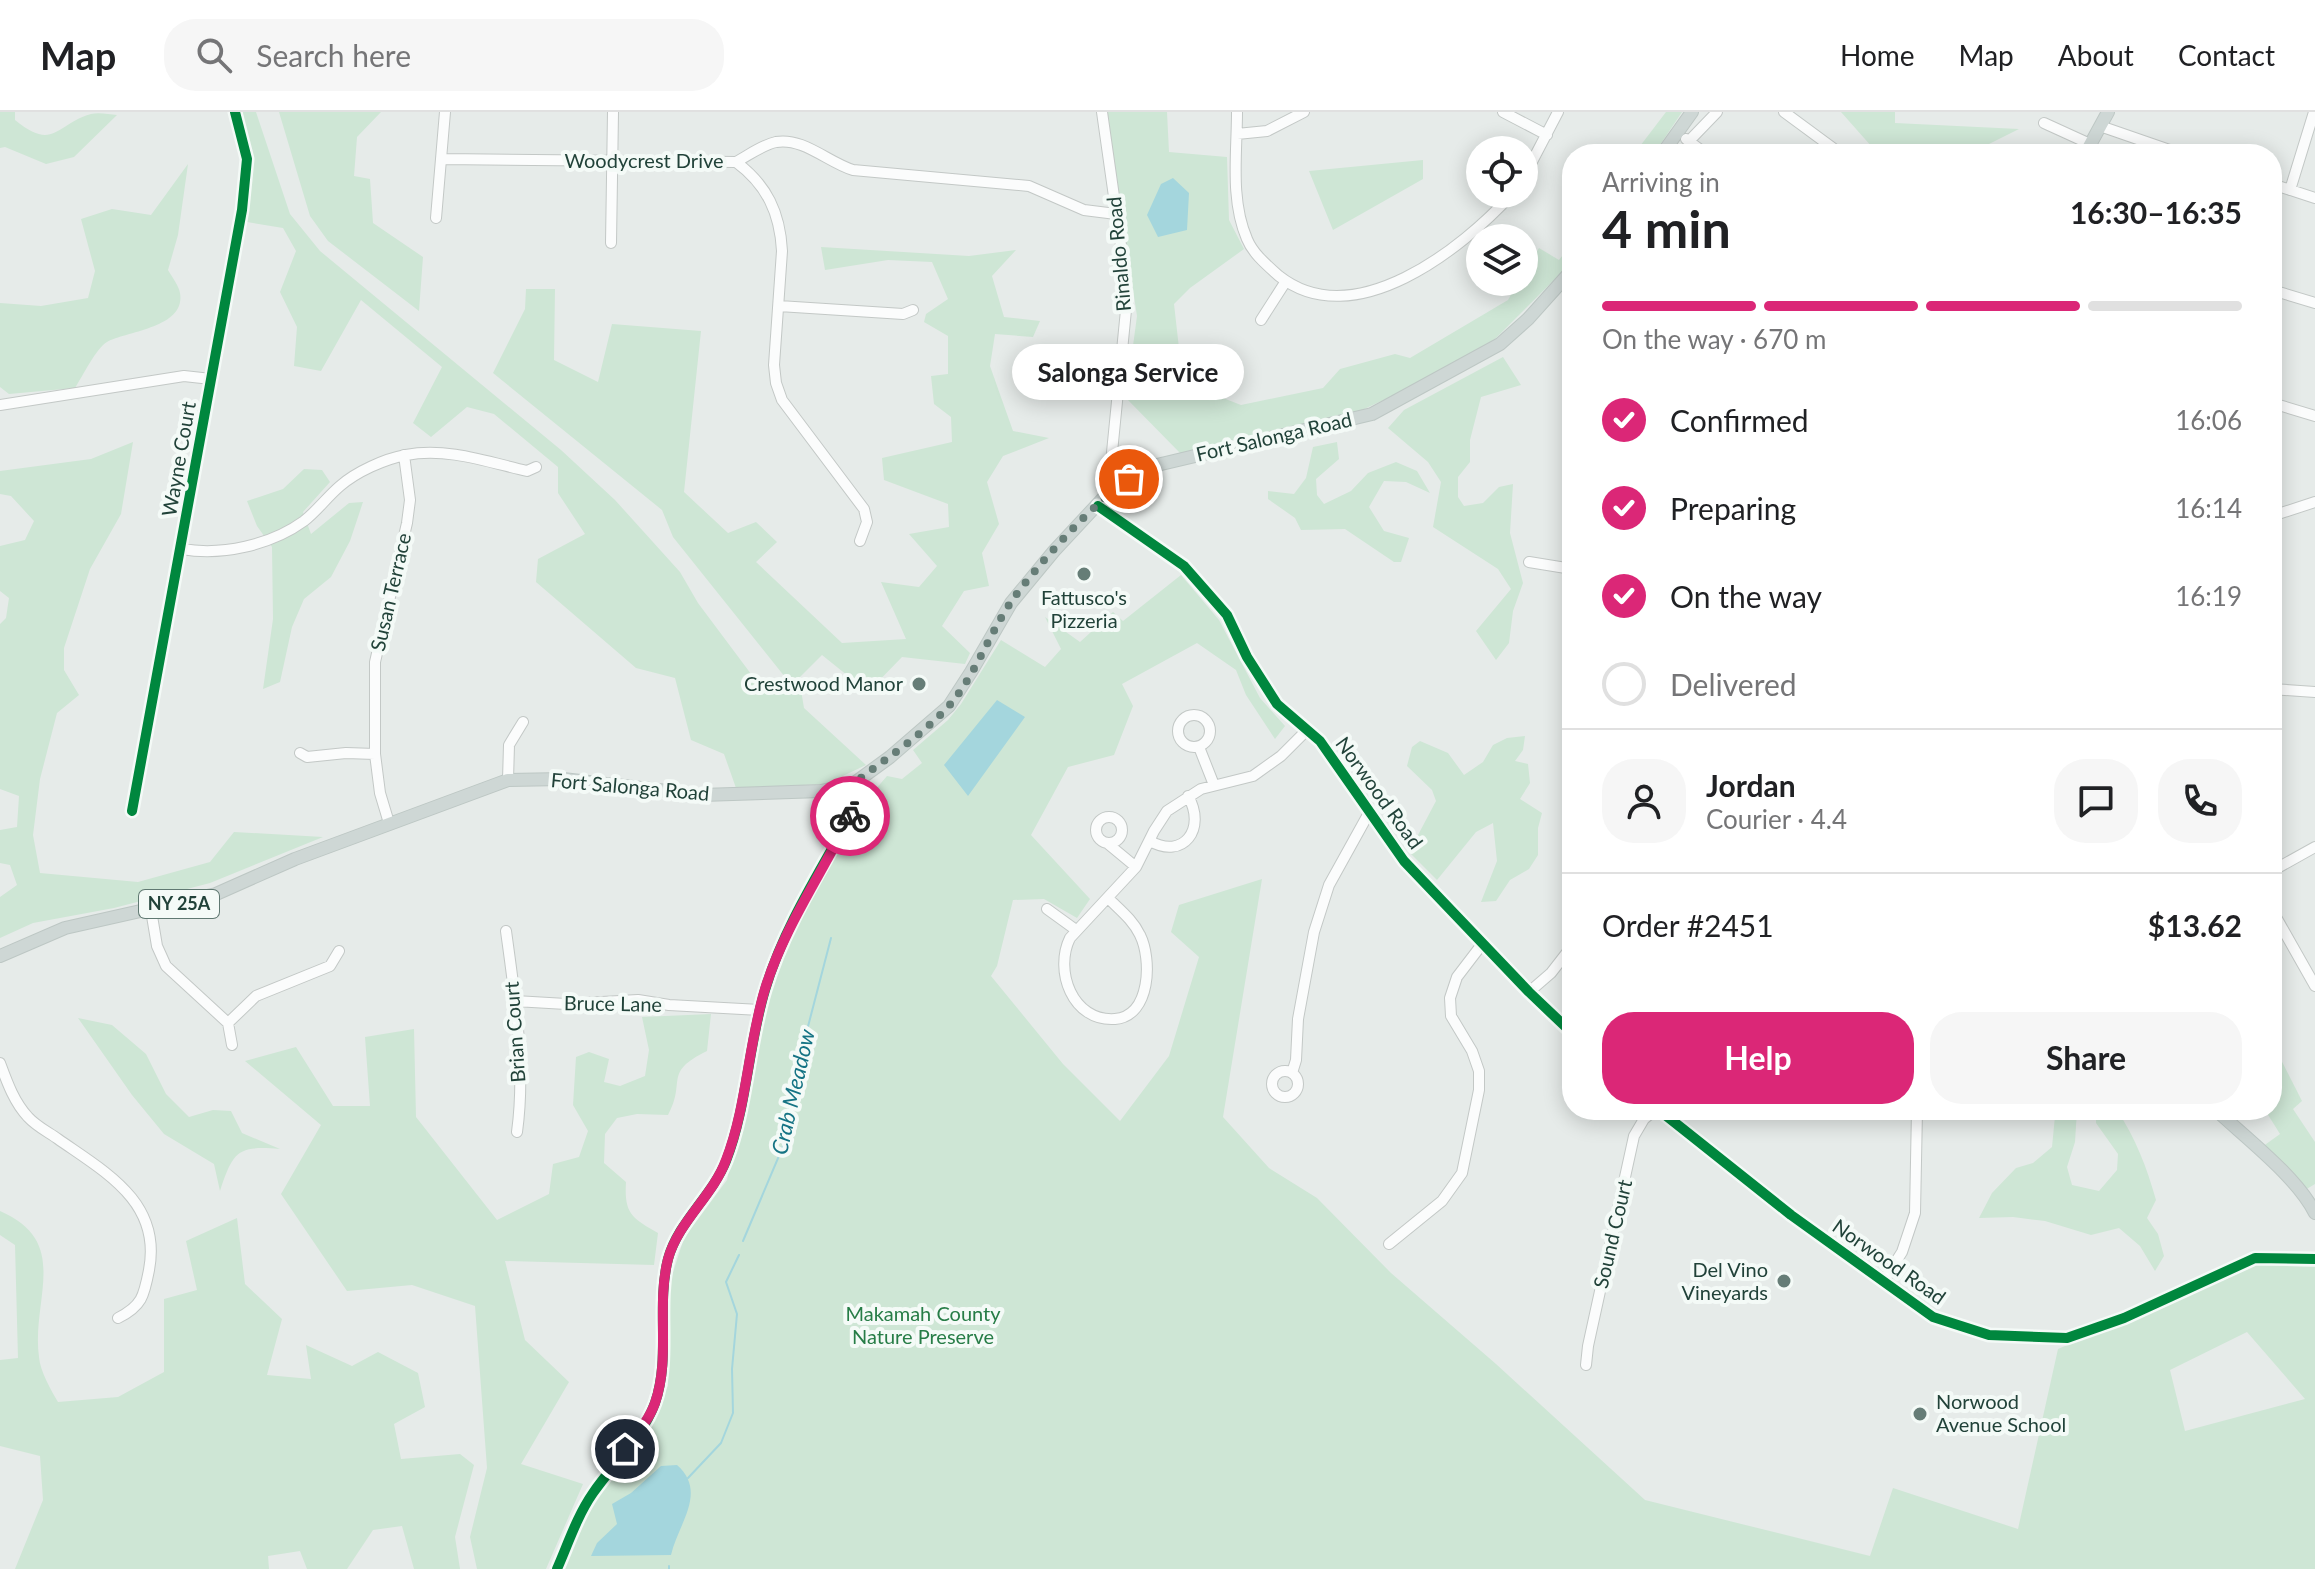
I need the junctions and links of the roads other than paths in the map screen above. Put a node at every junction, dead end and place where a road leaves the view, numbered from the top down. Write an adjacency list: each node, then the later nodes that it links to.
1 (235, 112): 44 (street, Wayne Court)
2 (445, 112): 26 (street)
3 (613, 112): 27 (street)
4 (1102, 112): 33 (street, Rinaldo Road)
5 (1237, 112): 16 (street)
6 (1304, 112): 16 (street)
7 (1503, 112): 17 (street)
8 (1558, 112): 17 (street)
9 (1692, 112): 18 (main road)
10 (1717, 112): 18 (street)
11 (1784, 112): 21 (street)
12 (2108, 112): 15 (main road)
13 (2314, 112): 30 (street)
14 (2044, 123): 22 (street)
15 (2100, 126): 23 (main road); 24 (street)
16 (1237, 134): 36 (street)
17 (1547, 135): 25 (street)
18 (1683, 137): 19 (main road); 20 (street)
19 (1674, 144)
20 (1692, 144)
21 (1827, 144)
22 (2080, 144)
23 (2091, 144)
24 (2152, 144)
25 (1538, 151)
26 (442, 159): 27 (street, Woodycrest Drive); 34 (street)
27 (612, 161): 28 (street, Woodycrest Drive); 35 (street)
28 (736, 162): 33 (street, Woodycrest Drive); 40 (street)
29 (2282, 187): 30 (street)
30 (2290, 190): 31 (street)
31 (2315, 198)
32 (1500, 208): 36 (street)
33 (1116, 214): 45 (street, Rinaldo Road)
34 (436, 218)
35 (611, 243)
36 (1286, 281): 42 (street)
37 (1562, 281): 51 (main road, Fort Salonga Road / NY 25A)
38 (2282, 293): 39 (street)
39 (2315, 303)
40 (779, 306): 41 (street); 55 (street)
41 (913, 310)
42 (1261, 320)
43 (1067, 378): 45 (street)
44 (211, 379): 46 (street); 56 (street, Wayne Court)
45 (1119, 383): 51 (street, Rinaldo Road)
46 (0, 405)
47 (2282, 406): 48 (street)
48 (2315, 416)
49 (404, 455): 50 (street); 56 (street); 65 (street, Susan Terrace)
50 (536, 467)
51 (1108, 493): 53 (main road, Fort Salonga Road / NY 25A)
52 (2315, 502): 54 (street)
53 (1098, 506): 62 (street, Norwood Road); 67 (main road, Fort Salonga Road / NY 25A)
54 (2282, 513)
55 (860, 541)
56 (182, 549): 70 (street, Wayne Court)
57 (1529, 562): 58 (street)
58 (1562, 567)
59 (2282, 690): 60 (street)
60 (2315, 692)
61 (523, 722): 66 (street)
62 (1307, 730): 68 (street); 71 (street, Norwood Road)
63 (1199, 747): 68 (street)
64 (300, 753): 65 (street)
65 (375, 754): 72 (street, Susan Terrace)
66 (508, 780): 67 (main road, Fort Salonga Road / NY 25A); 72 (main road, Fort Salonga Road / NY 25A)
67 (853, 784): 91 (street)
68 (1214, 785): 69 (street)
69 (1188, 796): 73 (street); 73 (street)
70 (132, 811)
71 (1370, 811): 84 (street, Norwood Road); 96 (street)
72 (389, 823): 80 (main road, Fort Salonga Road / NY 25A)
73 (1150, 841): 77 (street)
74 (1107, 843): 77 (street)
75 (2315, 847): 76 (street)
76 (2282, 865)
77 (1136, 867): 78 (street)
78 (1108, 898): 82 (street); 82 (street)
79 (1047, 909): 82 (street)
80 (151, 910): 86 (main road, Fort Salonga Road / NY 25A); 92 (street)
81 (2282, 928): 88 (street)
82 (1076, 930)
83 (506, 931): 90 (street, Brian Court)
84 (1483, 943): 89 (street, Norwood Road); 105 (street)
85 (339, 951): 92 (street)
86 (0, 956)
87 (1562, 960): 89 (street)
88 (2315, 986)
89 (1529, 992): 93 (street, Norwood Road)
90 (515, 1001): 91 (street, Bruce Lane); 101 (street, Brian Court)
91 (760, 1010): 110 (street)
92 (228, 1023): 94 (street)
93 (1562, 1023)
94 (232, 1045)
95 (0, 1063): 108 (street)
96 (1292, 1073)
97 (1643, 1120): 109 (street, Sound Court)
98 (1670, 1120): 107 (street, Norwood Road)
99 (1917, 1120): 107 (street)
100 (2226, 1120): 103 (main road)
101 (517, 1132)
102 (2315, 1190): 103 (street)
103 (2302, 1194): 104 (main road)
104 (2315, 1213)
105 (1389, 1244)
106 (2315, 1259): 107 (street, Norwood Road)
107 (1883, 1282)
108 (118, 1318)
109 (1586, 1365)
110 (557, 1569)

